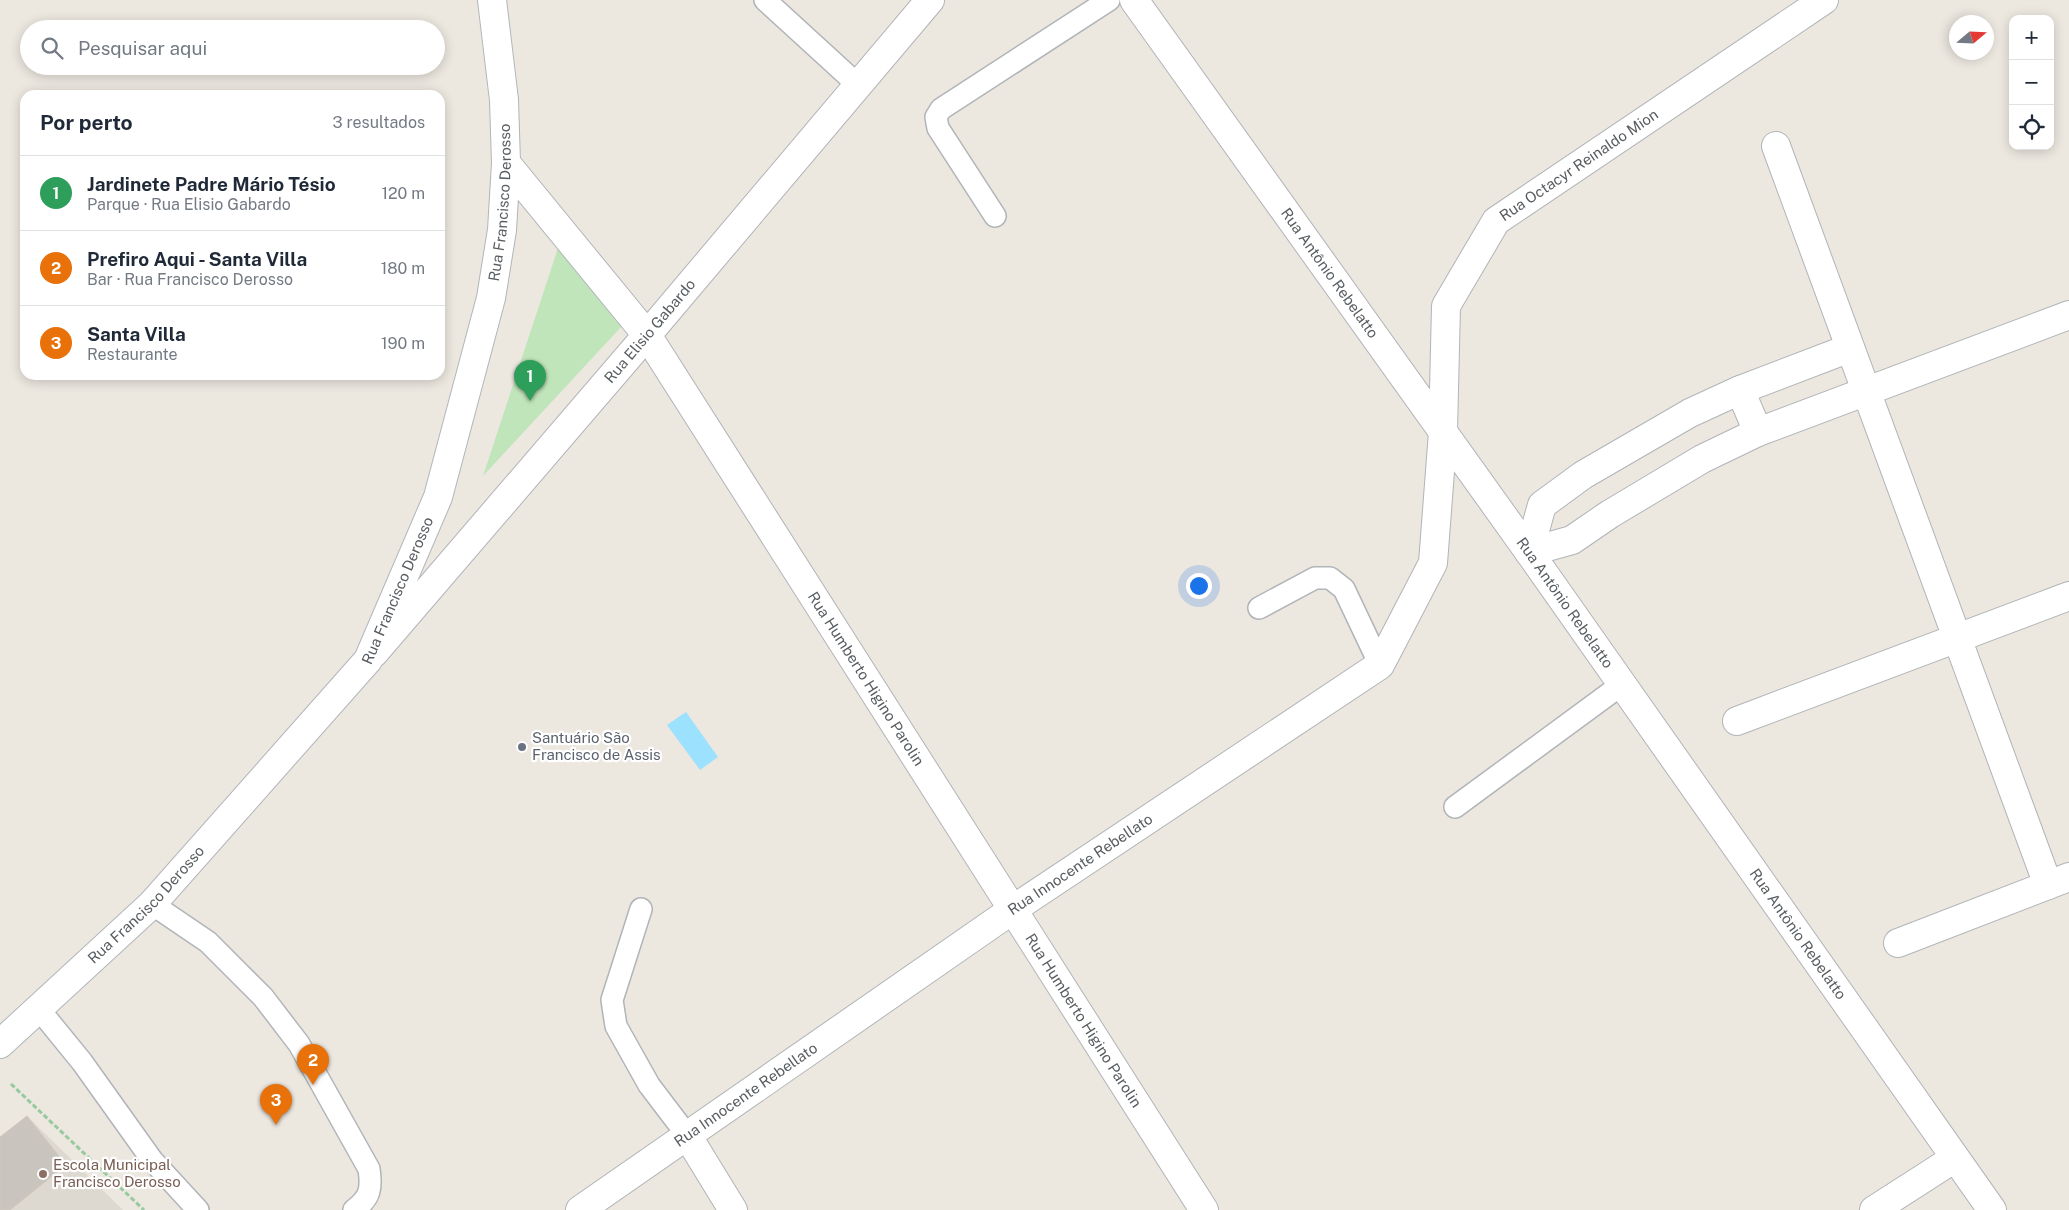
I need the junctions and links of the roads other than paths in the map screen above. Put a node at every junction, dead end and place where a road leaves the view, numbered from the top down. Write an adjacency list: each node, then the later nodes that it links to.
1 (492, 0): 9 (street, Rua Francisco Derosso)
2 (765, 0): 7 (lane)
3 (930, 0): 7 (street, Rua Elisio Gabardo)
4 (1109, 0): 10 (lane)
5 (1134, 0): 16 (street, Rua Antônio Rebelatto)
6 (1816, 2): 16 (street, Rua Octacyr Reinaldo Mion)
7 (858, 85): 12 (street, Rua Elisio Gabardo)
8 (1776, 146): 13 (street)
9 (506, 162): 12 (street, Rua Humberto Higino Parolin); 22 (street, Rua Francisco Derosso)
10 (995, 216)
11 (2069, 316): 15 (street)
12 (647, 335): 22 (street, Rua Elisio Gabardo); 30 (street, Rua Humberto Higino Parolin)
13 (1850, 348): 14 (street); 15 (street)
14 (1740, 390): 17 (street); 18 (street)
15 (1866, 391): 17 (street); 21 (street)
16 (1443, 432): 18 (street, Rua Antônio Rebelatto); 23 (street, Rua Innocente Rebellato)
17 (1758, 432): 18 (street)
18 (1529, 552): 24 (street, Rua Antônio Rebelatto)
19 (2069, 596): 21 (street)
20 (1259, 608): 23 (lane)
21 (1957, 638): 25 (street); 27 (street)
22 (368, 660): 28 (street, Rua Francisco Derosso)
23 (1380, 665): 30 (street, Rua Innocente Rebellato)
24 (1621, 685): 26 (lane); 35 (street, Rua Antônio Rebelatto)
25 (1738, 721)
26 (1455, 807)
27 (2059, 881): 31 (street)
28 (152, 904): 32 (street, Rua Francisco Derosso); 37 (lane)
29 (641, 909): 34 (lane)
30 (1012, 910): 34 (street, Rua Innocente Rebellato); 40 (street, Rua Humberto Higino Parolin)
31 (1898, 943)
32 (38, 1008): 33 (street, Rua Francisco Derosso); 36 (lane)
33 (0, 1044)
34 (687, 1135): 38 (street, Rua Innocente Rebellato); 39 (street)
35 (1956, 1158): 41 (street); 42 (street, Rua Antônio Rebelatto)
36 (198, 1210)
37 (354, 1210)
38 (580, 1210)
39 (733, 1210)
40 (1204, 1210)
41 (1874, 1210)
42 (1992, 1210)

